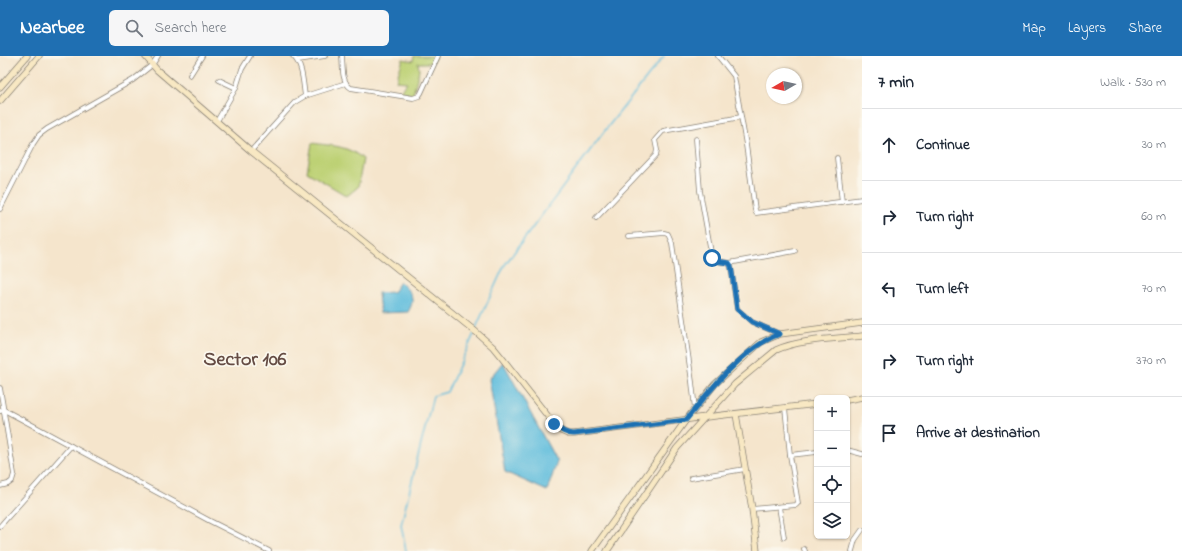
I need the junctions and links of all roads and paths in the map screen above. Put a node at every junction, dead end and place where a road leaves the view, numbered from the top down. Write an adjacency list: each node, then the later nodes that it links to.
1 (27, 56): 17 (street)
2 (39, 56): 20 (street)
3 (145, 56): 13 (street)
4 (158, 56): 13 (street)
5 (202, 56): 14 (street)
6 (250, 56): 18 (street)
7 (293, 56): 12 (street)
8 (325, 56): 12 (street)
9 (342, 56): 16 (street)
10 (438, 56): 16 (street)
11 (718, 56): 21 (street)
12 (298, 60): 19 (street)
13 (152, 65): 22 (street); 28 (street)
14 (190, 75)
15 (219, 80): 18 (street)
16 (346, 83): 19 (street)
17 (0, 86)
18 (236, 88): 22 (street)
19 (305, 96): 24 (street)
20 (0, 101)
21 (741, 117): 27 (street); 29 (street)
22 (217, 121): 24 (street)
23 (696, 139): 32 (street)
24 (251, 151): 46 (street)
25 (837, 158): 27 (street)
26 (862, 199): 27 (street)
27 (842, 202)
28 (0, 209)
29 (596, 218)
30 (629, 236): 42 (street)
31 (795, 251): 32 (street)
32 (729, 263): 34 (street)
33 (862, 323): 34 (street)
34 (780, 334): 42 (street)
35 (862, 336): 45 (street)
36 (0, 388): 37 (street)
37 (1, 397): 43 (street)
38 (862, 397): 39 (street)
39 (850, 399)
40 (814, 404): 41 (street)
41 (785, 408): 44 (street); 51 (street)
42 (695, 409): 46 (street)
43 (2, 411): 47 (street); 54 (street)
44 (736, 414): 45 (street); 52 (street)
45 (704, 417): 46 (street); 62 (street)
46 (686, 420): 61 (street)
47 (71, 446): 57 (street); 60 (street)
48 (850, 451): 50 (street)
49 (814, 452): 51 (street)
50 (862, 454)
51 (790, 455): 55 (street)
52 (745, 469): 53 (street); 56 (street)
53 (691, 478)
54 (0, 486)
55 (779, 507): 56 (street); 59 (street)
56 (752, 509): 63 (street)
57 (0, 526)
58 (862, 530): 64 (street)
59 (784, 537)
60 (269, 551)
61 (592, 551)
62 (606, 551)
63 (757, 551)
64 (852, 551)

